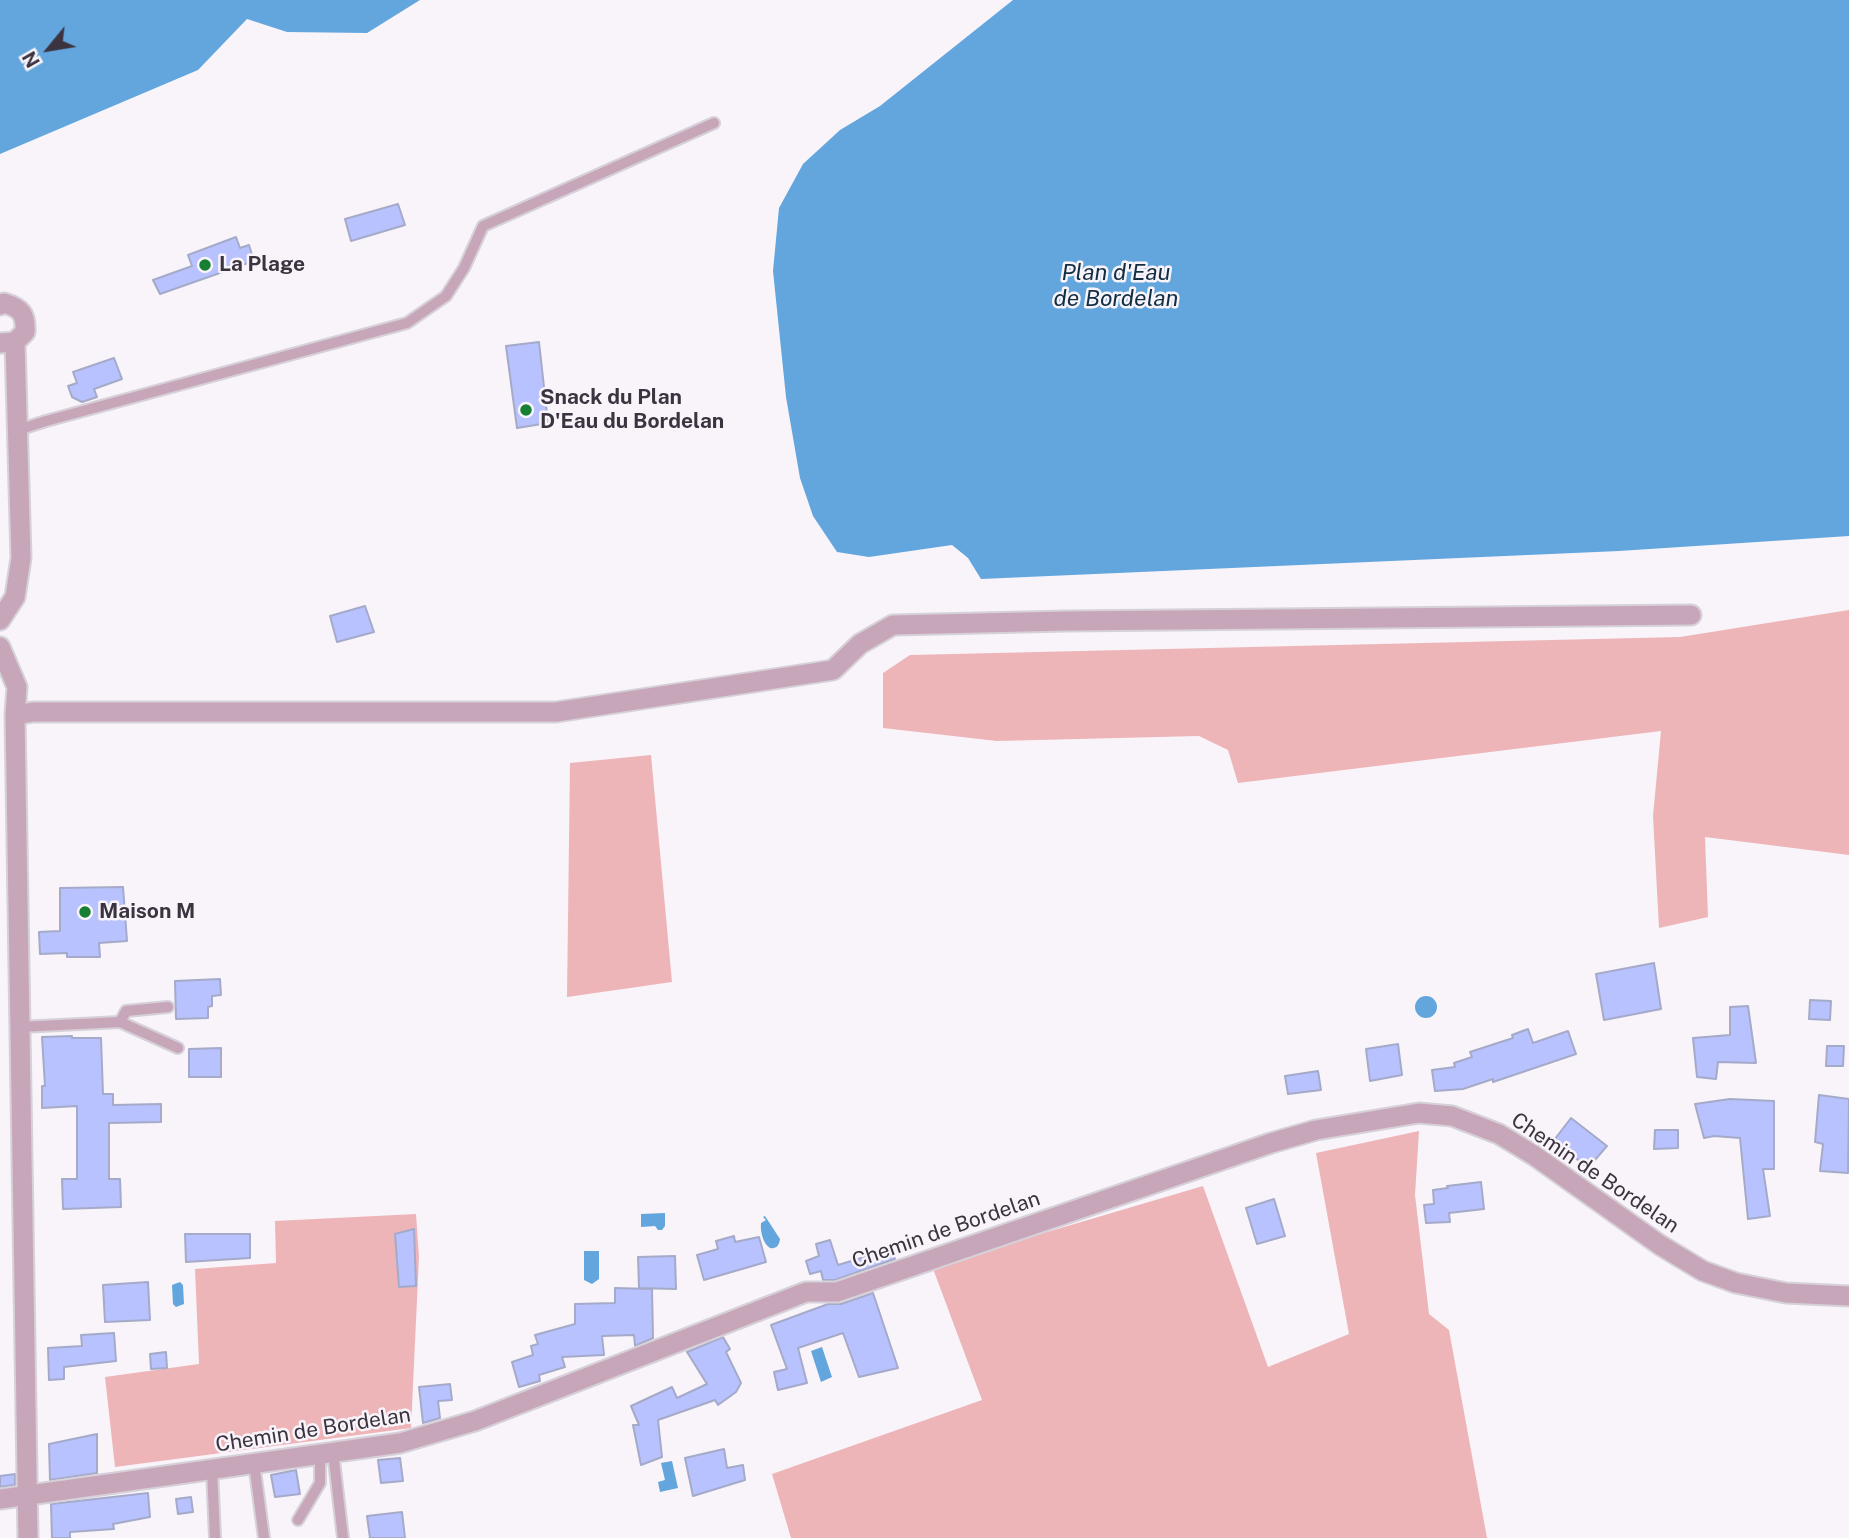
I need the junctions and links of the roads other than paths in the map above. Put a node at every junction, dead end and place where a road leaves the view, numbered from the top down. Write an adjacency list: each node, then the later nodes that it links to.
1 (714, 123): 4 (lane)
2 (0, 305): 3 (street)
3 (7, 343): 4 (street)
4 (18, 430): 6 (street)
5 (1691, 615): 8 (street)
6 (0, 620)
7 (0, 647): 8 (street)
8 (15, 715): 11 (street)
9 (168, 1007): 10 (lane)
10 (120, 1022): 11 (lane); 12 (lane)
11 (20, 1027): 17 (street)
12 (178, 1048)
13 (1849, 1296): 14 (street, Chemin de Bordelan)
14 (326, 1453): 15 (street, Chemin de Bordelan); 19 (lane); 23 (lane)
15 (254, 1463): 16 (street, Chemin de Bordelan); 22 (lane)
16 (212, 1469): 17 (street, Chemin de Bordelan); 21 (lane)
17 (26, 1496): 18 (street, Chemin de Bordelan); 20 (street)
18 (0, 1499)
19 (298, 1520)
20 (28, 1538)
21 (215, 1538)
22 (264, 1538)
23 (343, 1538)

